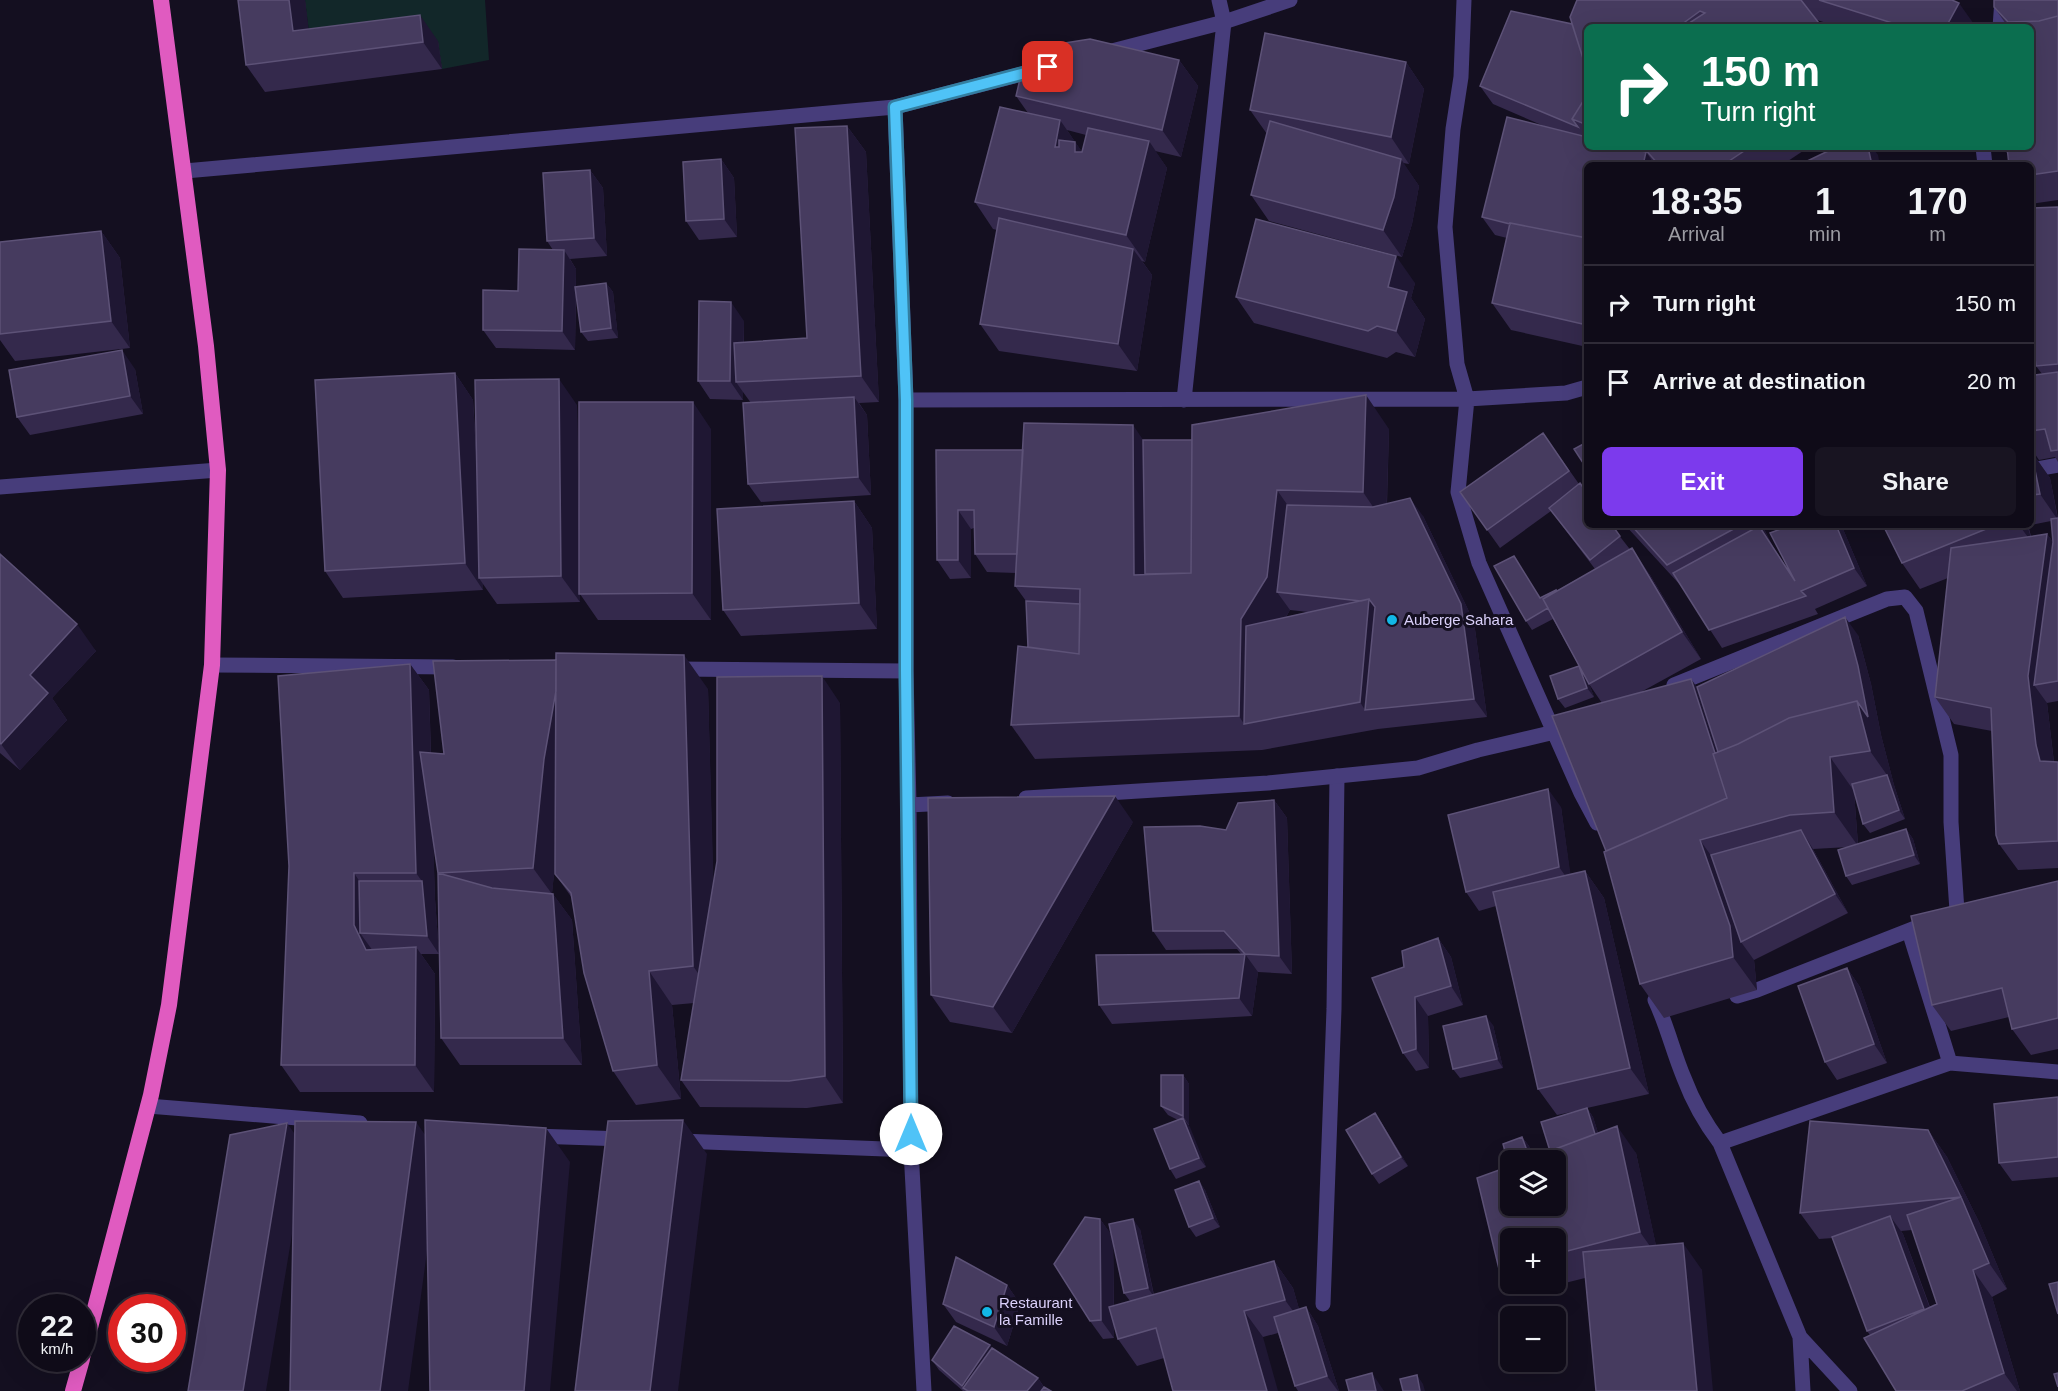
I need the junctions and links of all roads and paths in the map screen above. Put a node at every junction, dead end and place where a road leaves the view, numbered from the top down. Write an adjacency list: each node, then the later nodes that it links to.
1 (161, 0): 11 (highway)
2 (1219, 0): 6 (street)
3 (1290, 0): 6 (street)
4 (1464, 0): 13 (street)
5 (2002, 0): 7 (street)
6 (1224, 22): 8 (street); 15 (street)
7 (2000, 24)
8 (1088, 57)
9 (1054, 66): 10 (street)
10 (895, 107): 11 (street); 14 (street)
11 (184, 171): 18 (highway)
12 (1584, 388): 13 (street)
13 (1467, 399): 15 (street); 26 (street)
14 (906, 400): 15 (street); 23 (street)
15 (1184, 400)
16 (2058, 465): 17 (street)
17 (2034, 469)
18 (218, 470): 19 (street); 20 (highway)
19 (0, 487)
20 (212, 665): 21 (street); 37 (highway)
21 (463, 667)
22 (655, 669): 23 (street)
23 (906, 671): 30 (street)
24 (1660, 691): 32 (street)
25 (1576, 724): 26 (street)
26 (1555, 733): 27 (street); 31 (street)
27 (1337, 776): 28 (street); 44 (street)
28 (1017, 799)
29 (969, 802): 30 (street)
30 (909, 805): 43 (street)
31 (1600, 834)
32 (1909, 931): 34 (street); 35 (street)
33 (1648, 986): 42 (street)
34 (1726, 1000)
35 (1950, 1064): 36 (street); 42 (street)
36 (2058, 1072)
37 (148, 1106): 38 (street); 45 (highway)
38 (374, 1124)
39 (517, 1135): 40 (street)
40 (637, 1140)
41 (661, 1141): 43 (street)
42 (1720, 1143): 46 (street)
43 (911, 1149): 49 (street)
44 (1323, 1304)
45 (96, 1305)
46 (1800, 1337): 50 (street); 51 (street)
47 (78, 1372): 48 (highway)
48 (73, 1391)
49 (924, 1391)
50 (1803, 1391)
51 (1850, 1391)

